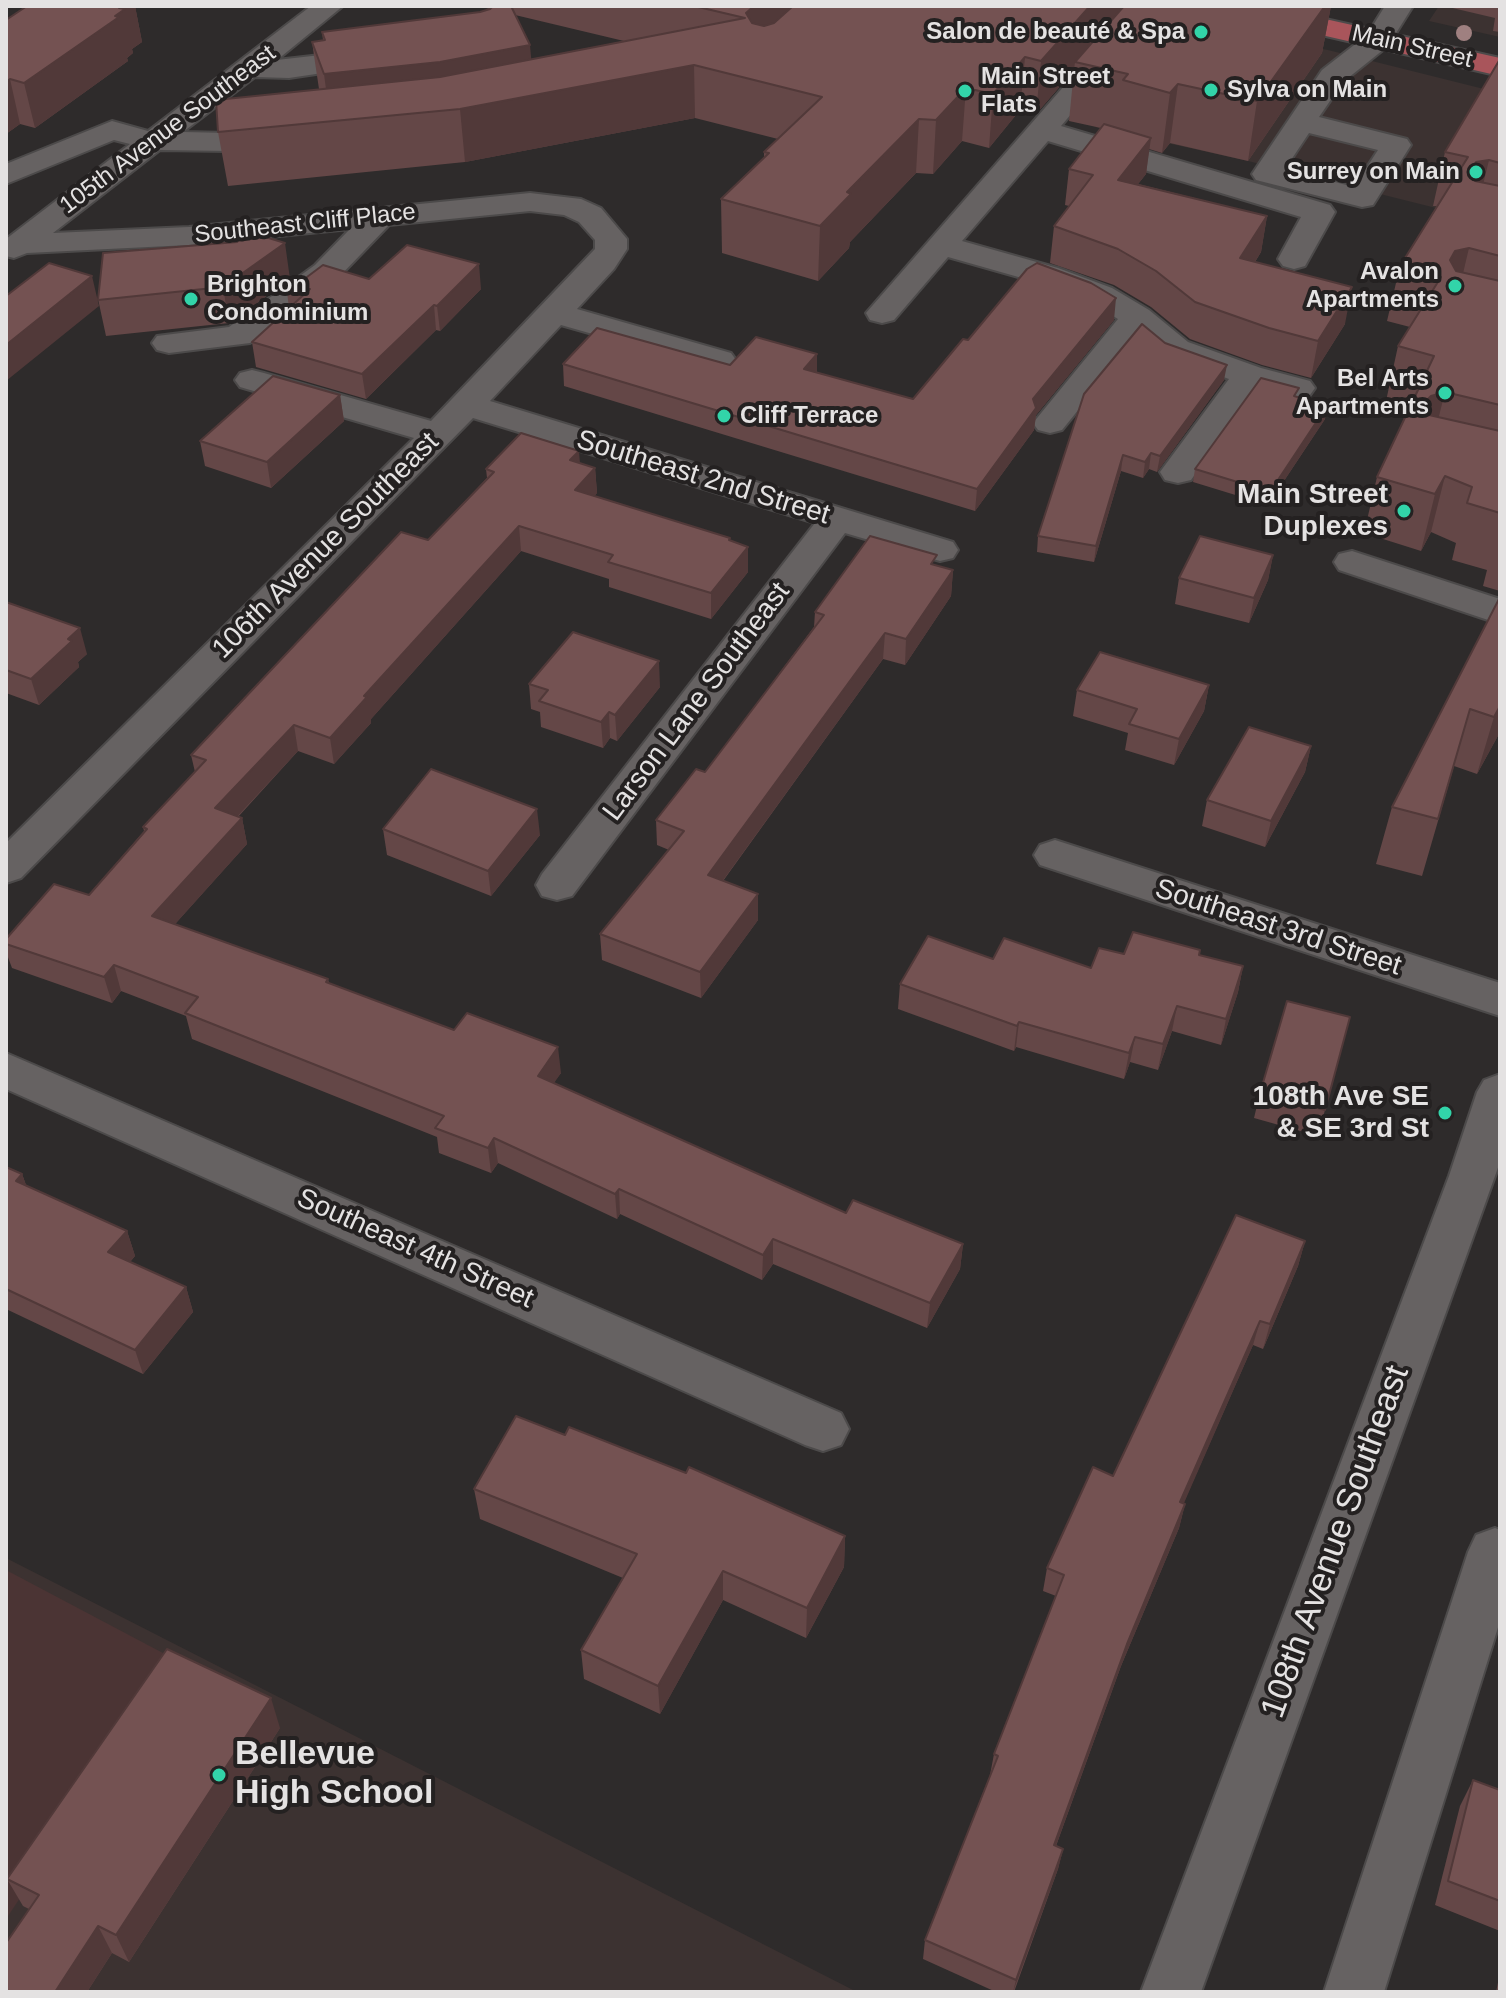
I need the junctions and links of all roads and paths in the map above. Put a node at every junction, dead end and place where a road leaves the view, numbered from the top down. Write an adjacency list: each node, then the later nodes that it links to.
1 (329, 6): 8 (street, 105th Avenue Southeast)
2 (1149, 6): 10 (street)
3 (1230, 6): 5 (main road, Main Street)
4 (1399, 6): 5 (street)
5 (1378, 40): 7 (main road, Main Street); 9 (street)
6 (393, 56): 8 (street)
7 (1500, 67)
8 (248, 68): 12 (street, 105th Avenue Southeast)
9 (1302, 122)
10 (1042, 130): 18 (street); 20 (street)
11 (306, 133): 12 (street)
12 (153, 141): 13 (street); 19 (street, 105th Avenue Southeast)
13 (6, 175)
14 (432, 211): 15 (street, Southeast Cliff Place); 16 (street, Southeast Cliff Place); 17 (street)
15 (590, 215): 21 (street, 106th Avenue Southeast)
16 (380, 217): 19 (street, Southeast Cliff Place); 24 (street)
17 (417, 245)
18 (942, 245): 22 (street); 23 (street)
19 (12, 249)
20 (1294, 259)
21 (555, 313): 25 (street); 29 (street, 106th Avenue Southeast)
22 (882, 313)
23 (1137, 317): 26 (street); 30 (street)
24 (169, 343)
25 (719, 360)
26 (1249, 375): 28 (street); 32 (street)
27 (252, 380): 31 (street)
28 (1298, 388)
29 (467, 405): 31 (street, 106th Avenue Southeast); 33 (street, Southeast 2nd Street)
30 (1050, 423)
31 (438, 434): 38 (street, 106th Avenue Southeast)
32 (1178, 472)
33 (837, 519): 34 (street, Southeast 2nd Street); 39 (street, Larson Lane Southeast)
34 (940, 550)
35 (1352, 562): 36 (street)
36 (1500, 612)
37 (1055, 855): 40 (street, Southeast 3rd Street)
38 (6, 868)
39 (557, 885)
40 (1500, 1000)
41 (6, 1070): 43 (street, Southeast 4th Street)
42 (1500, 1092): 45 (street, 108th Avenue Southeast)
43 (823, 1429)
44 (1495, 1552): 46 (street)
45 (1171, 1992)
46 (1354, 1992)

